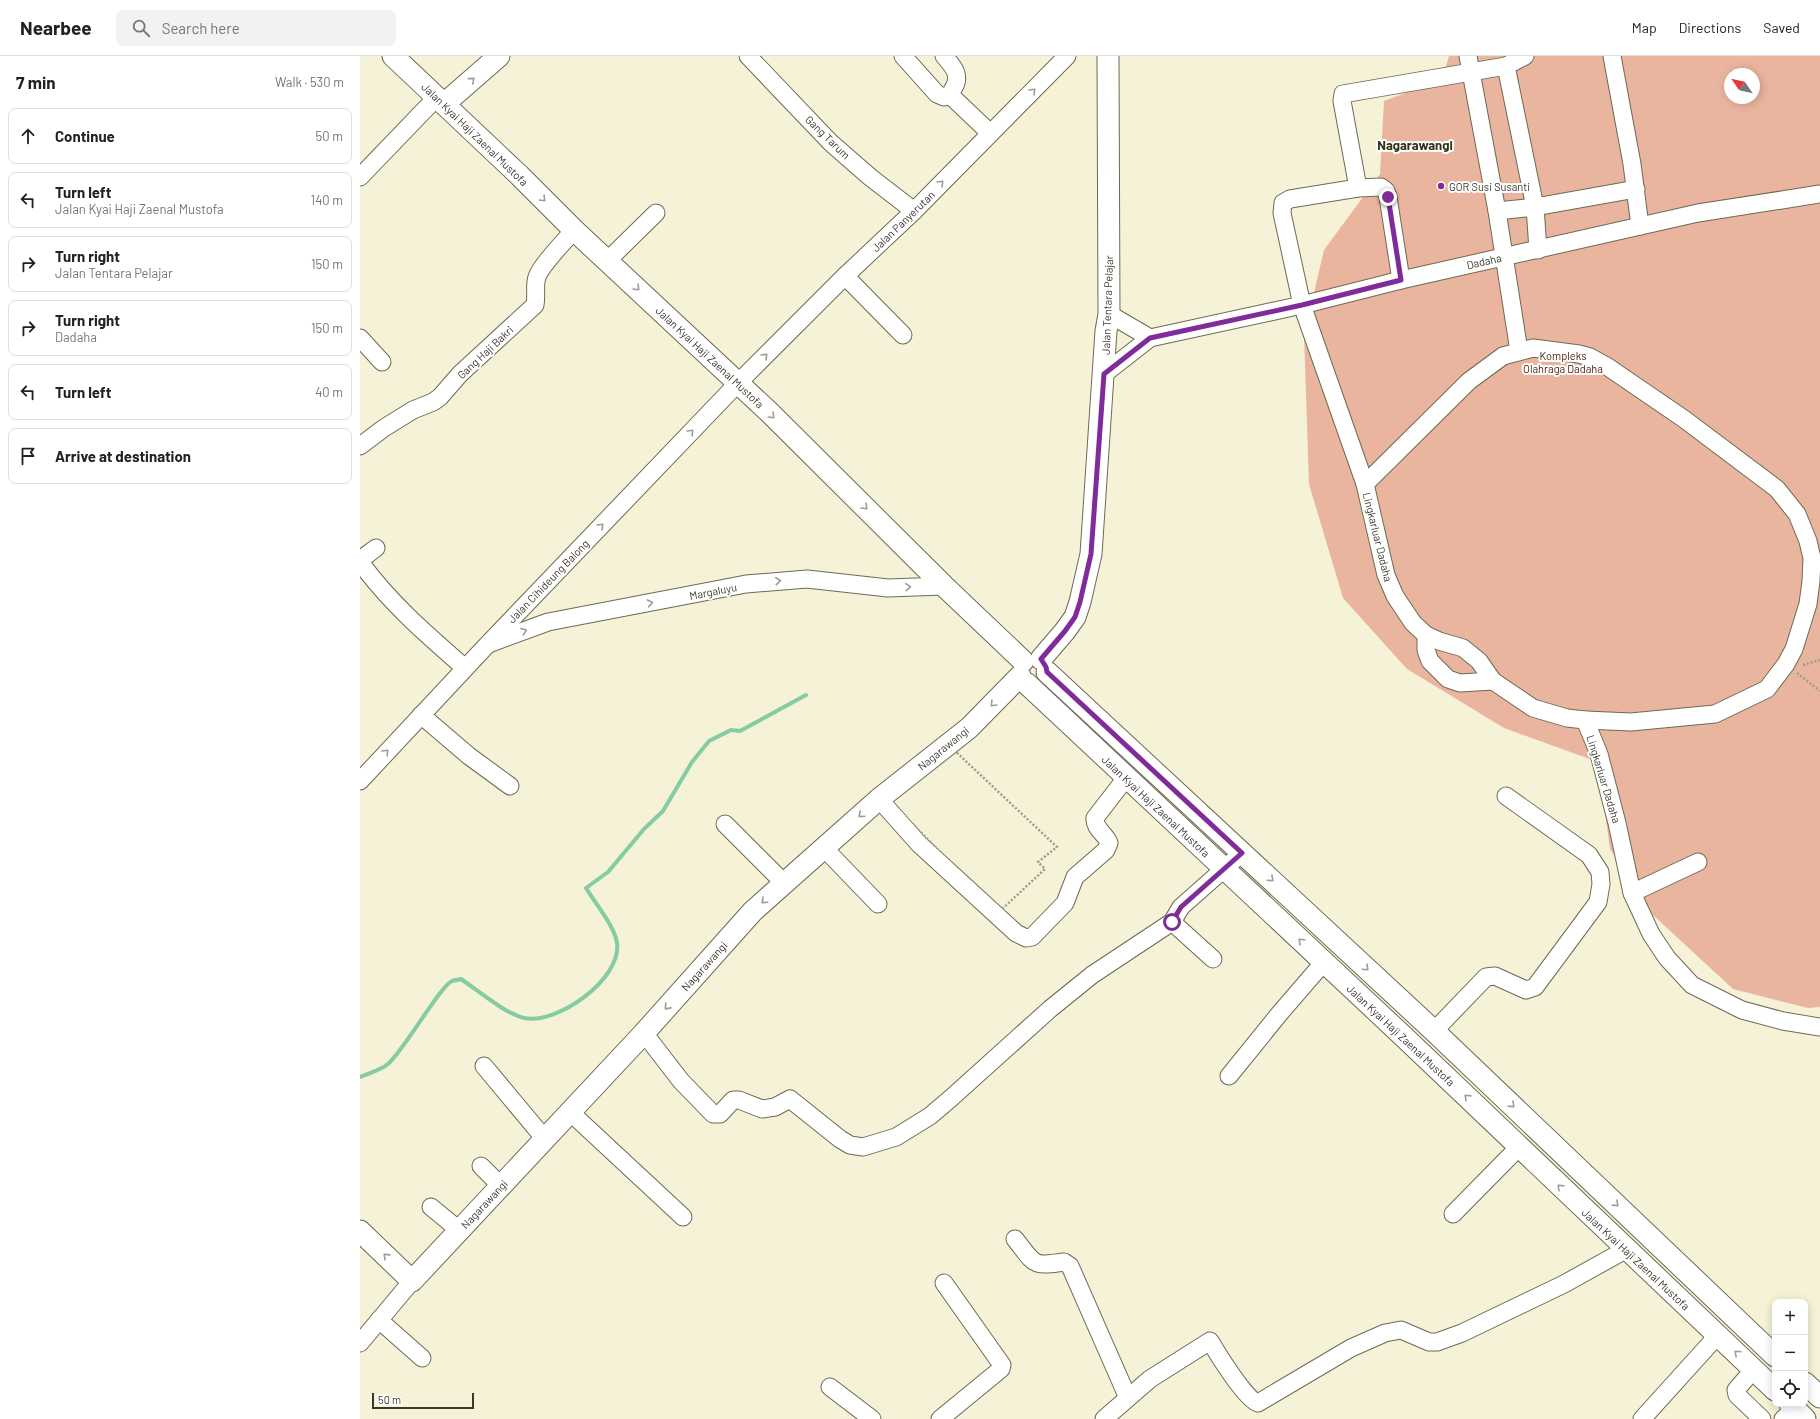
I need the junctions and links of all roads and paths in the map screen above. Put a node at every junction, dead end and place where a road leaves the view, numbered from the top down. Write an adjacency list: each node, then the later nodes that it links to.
1 (393, 56): 14 (main road, Jalan Kyai Haji Zaenal Mustofa)
2 (499, 56): 14 (main road, one-way to 2)
3 (748, 56): 21 (street, Gang Tarum)
4 (903, 56): 13 (street)
5 (944, 56): 13 (street)
6 (1067, 56): 15 (street, Jalan Panyerutan, one-way to 6)
7 (1108, 56): 32 (main road, Jalan Tentara Pelajar)
8 (1468, 56): 12 (street)
9 (1525, 56): 11 (street)
10 (1612, 56): 18 (street)
11 (1506, 66): 12 (street); 20 (street)
12 (1470, 73): 17 (street); 22 (street)
13 (950, 95): 15 (street)
14 (440, 100): 16 (street); 25 (main road, Jalan Kyai Haji Zaenal Mustofa, one-way to 25)
15 (990, 133): 21 (street, Jalan Panyerutan, one-way to 15)
16 (360, 177)
17 (1358, 188): 30 (street); 31 (street, Lingkarluar Dadaha)
18 (1636, 189): 20 (street); 24 (street)
19 (1820, 194): 24 (street, Dadaha)
20 (1535, 207): 22 (street); 26 (street)
21 (914, 211): 29 (street, Jalan Panyerutan)
22 (1497, 211): 27 (street)
23 (656, 213): 28 (street)
24 (1640, 226): 26 (street, Dadaha)
25 (574, 230): 28 (main road, Jalan Kyai Haji Zaenal Mustofa); 40 (street, Gang Haji Bakri)
26 (1538, 250): 27 (street, Dadaha)
27 (1503, 256): 30 (street, Dadaha); 36 (street)
28 (608, 260): 39 (main road, Jalan Kyai Haji Zaenal Mustofa, one-way to 39)
29 (844, 276): 33 (street); 39 (street, Jalan Panyerutan, one-way to 29)
30 (1401, 280): 31 (street, Dadaha)
31 (1302, 305): 35 (street, Dadaha); 41 (street, Lingkarluar Dadaha)
32 (1109, 314): 35 (street); 38 (main road, Jalan Tentara Pelajar)
33 (903, 335)
34 (360, 338): 37 (street)
35 (1150, 338): 38 (street, Dadaha)
36 (1519, 351): 41 (street); 48 (street)
37 (382, 362)
38 (1104, 374): 50 (main road, Jalan Tentara Pelajar)
39 (737, 384): 44 (main road, Jalan Kyai Haji Zaenal Mustofa, one-way to 44); 46 (street, Jalan Cihideung Balong, one-way to 39)
40 (360, 446)
41 (1365, 484): 45 (street, Lingkarluar Dadaha)
42 (376, 548): 43 (street)
43 (360, 561): 49 (street)
44 (944, 586): 46 (street, Margaluyu, one-way to 44); 50 (main road, Jalan Kyai Haji Zaenal Mustofa)
45 (1426, 635): 51 (street, Lingkarluar Dadaha); 51 (street)
46 (487, 644): 49 (street, Jalan Cihideung Balong)
47 (1820, 660): 48 (path)
48 (1788, 666): 52 (path); 54 (street)
49 (465, 668): 53 (street, Jalan Cihideung Balong)
50 (1031, 670): 55 (main road, Jalan Kyai Haji Zaenal Mustofa); 59 (main road, Nagarawangi, one-way to 59); 62 (main road, Jalan Kyai Haji Zaenal Mustofa)
51 (1493, 681): 54 (street, Lingkarluar Dadaha)
52 (1820, 691)
53 (421, 715): 56 (street, Jalan Cihideung Balong, one-way to 53); 57 (street)
54 (1585, 720): 66 (street, Lingkarluar Dadaha)
55 (1126, 778): 59 (street); 64 (main road, Jalan Kyai Haji Zaenal Mustofa)
56 (360, 781)
57 (510, 786)
58 (1506, 796): 72 (street)
59 (879, 799): 61 (main road, Nagarawangi, one-way to 61)
60 (725, 824): 65 (street)
61 (824, 848): 65 (main road, Nagarawangi); 67 (street)
62 (1242, 853): 64 (street); 72 (main road, Jalan Kyai Haji Zaenal Mustofa, one-way to 72)
63 (1698, 862): 66 (street)
64 (1223, 869): 69 (street); 71 (main road, Jalan Kyai Haji Zaenal Mustofa, one-way to 64)
65 (784, 883): 74 (main road, Nagarawangi, one-way to 74)
66 (1632, 894): 73 (street, Lingkarluar Dadaha)
67 (878, 904)
68 (999, 912): 68 (path)
69 (1172, 922): 70 (street); 74 (street)
70 (1213, 959)
71 (1324, 962): 75 (main road, Jalan Kyai Haji Zaenal Mustofa); 77 (street)
72 (1427, 1025): 75 (main road); 83 (main road, Jalan Kyai Haji Zaenal Mustofa, one-way to 83)
73 (1820, 1027)
74 (644, 1033): 78 (main road, Nagarawangi)
75 (1403, 1036): 80 (main road, Jalan Kyai Haji Zaenal Mustofa, one-way to 75)
76 (484, 1066): 79 (street)
77 (1229, 1076)
78 (569, 1112): 79 (main road, Nagarawangi); 87 (street)
79 (544, 1138): 82 (main road, Nagarawangi)
80 (1519, 1147): 84 (main road, Jalan Kyai Haji Zaenal Mustofa, one-way to 80); 86 (street)
81 (481, 1166): 82 (street)
82 (500, 1185): 88 (main road, Nagarawangi)
83 (1599, 1188): 84 (main road); 97 (main road, Jalan Kyai Haji Zaenal Mustofa, one-way to 97)
84 (1579, 1205): 91 (main road, Jalan Kyai Haji Zaenal Mustofa)
85 (431, 1207): 88 (street)
86 (1453, 1214)
87 (683, 1217)
88 (459, 1230): 92 (main road, Nagarawangi)
89 (360, 1231): 92 (main road, one-way to 89)
90 (1015, 1239): 104 (street)
91 (1627, 1250): 95 (main road, Jalan Kyai Haji Zaenal Mustofa); 104 (street)
92 (412, 1281): 94 (street)
93 (944, 1283): 106 (street)
94 (380, 1320): 96 (street); 98 (street)
95 (1718, 1335): 99 (main road, Jalan Kyai Haji Zaenal Mustofa, one-way to 95); 108 (street)
96 (360, 1344)
97 (1772, 1353)
98 (422, 1358)
99 (1754, 1369): 100 (main road, Jalan Kyai Haji Zaenal Mustofa); 109 (street)
100 (1772, 1384)
101 (1808, 1386): 103 (main road)
102 (830, 1387): 105 (street)
103 (1820, 1397)
104 (1128, 1398): 107 (street)
105 (872, 1419)
106 (940, 1419)
107 (1104, 1419)
108 (1642, 1419)
109 (1762, 1419)

